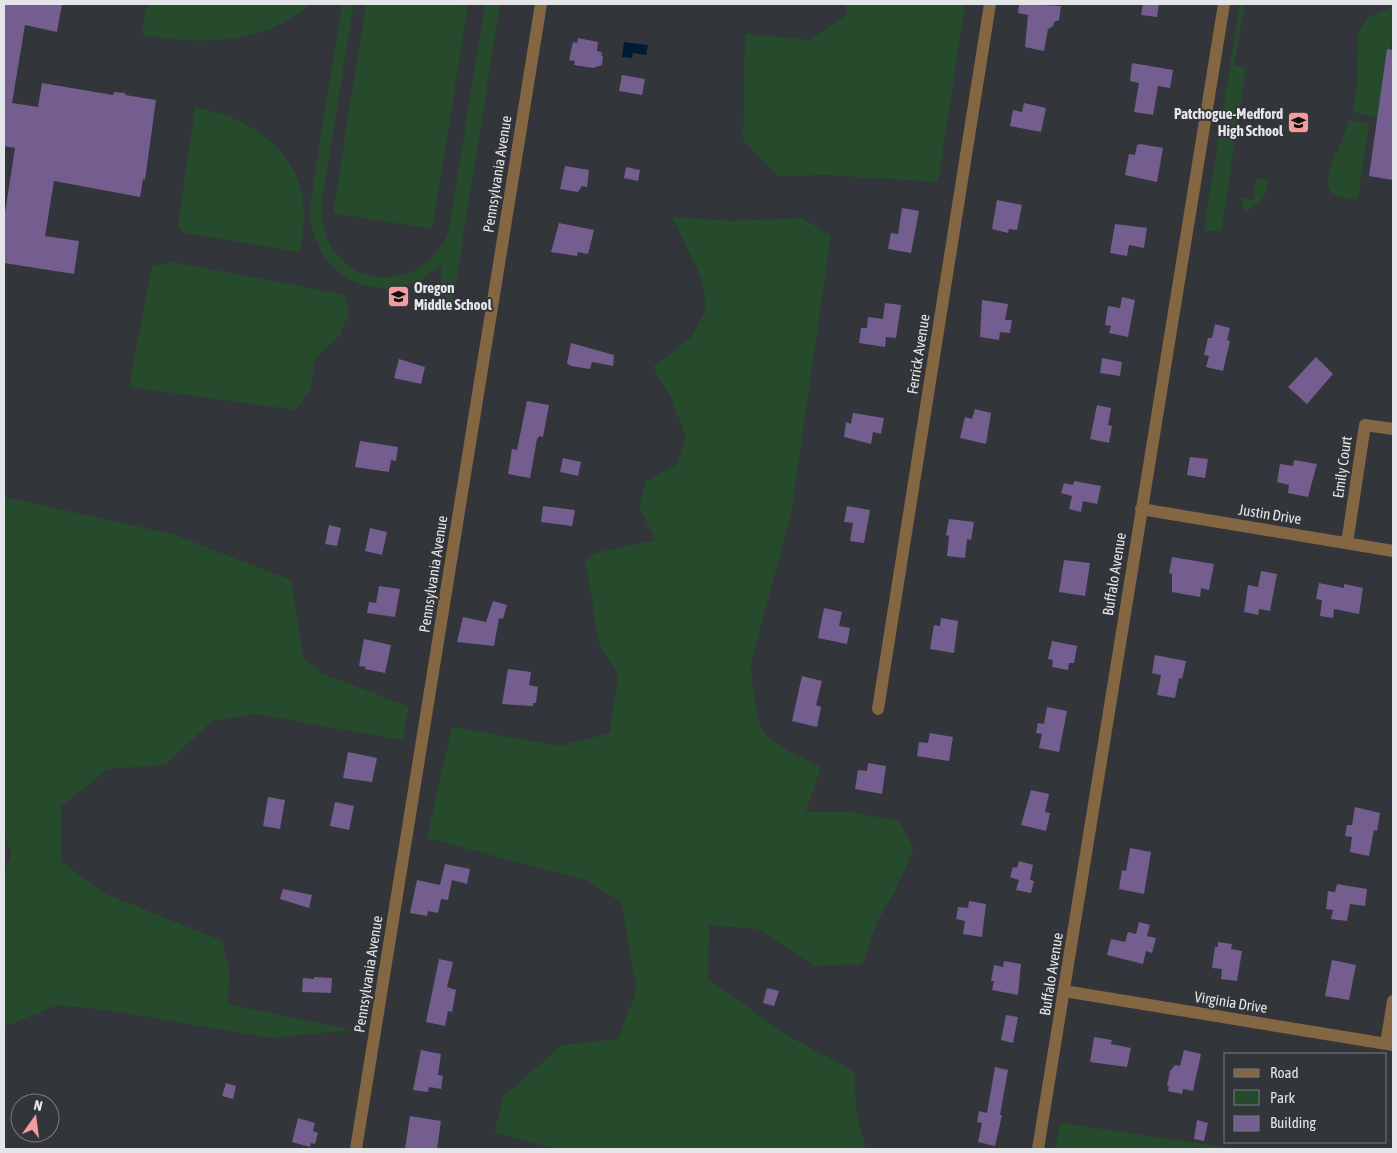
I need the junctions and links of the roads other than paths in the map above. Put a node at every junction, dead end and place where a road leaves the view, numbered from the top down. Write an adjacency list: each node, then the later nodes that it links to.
1 (541, 4): 12 (street, Pennsylvania Avenue)
2 (990, 4): 8 (street, Ferrick Avenue)
3 (1224, 4): 5 (street, Buffalo Avenue)
4 (1393, 429): 6 (street, Emily Court)
5 (1141, 509): 6 (street, Justin Drive); 9 (street, Buffalo Avenue)
6 (1348, 543): 7 (street, Justin Drive)
7 (1393, 551)
8 (878, 709)
9 (1064, 991): 11 (street, Virginia Drive); 13 (street, Buffalo Avenue)
10 (1393, 1001): 11 (street)
11 (1390, 1044)
12 (356, 1149)
13 (1038, 1149)

